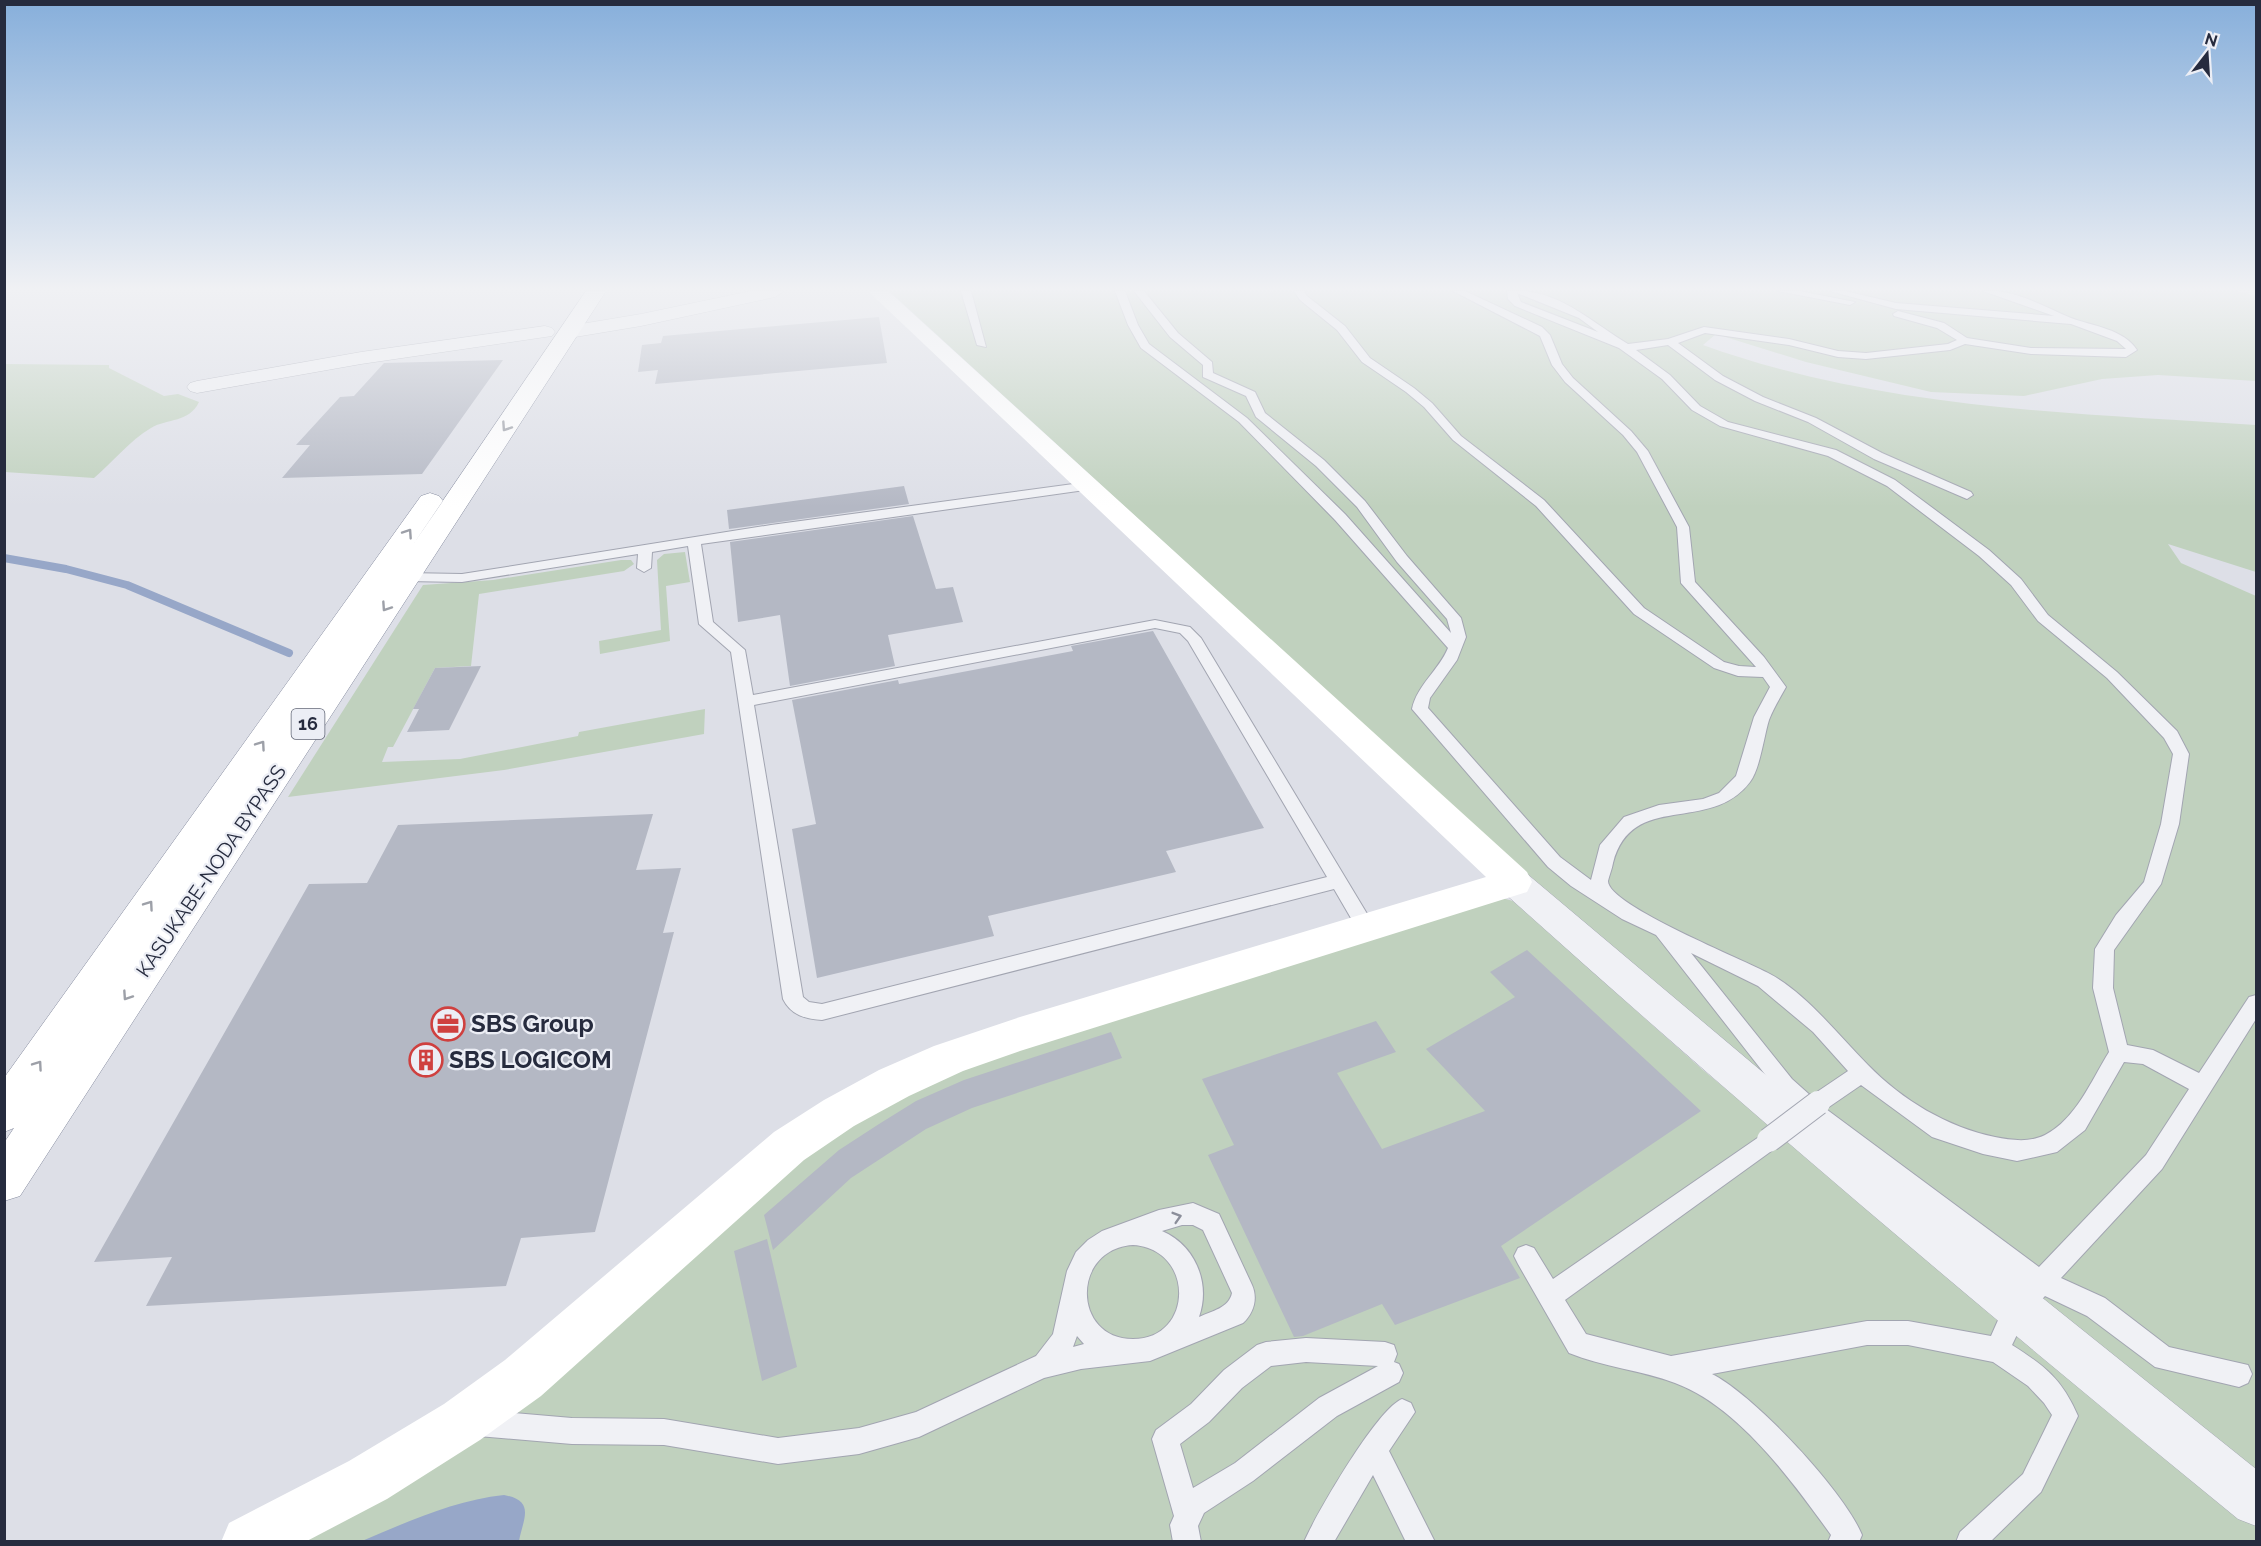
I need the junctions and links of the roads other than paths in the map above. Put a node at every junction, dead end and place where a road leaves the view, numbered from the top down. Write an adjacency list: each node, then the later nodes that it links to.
1 (332, 363): 11 (street)
2 (535, 363): 30 (main road, KASUKABE-NODA BYPASS / 16, one-way to 2)
3 (538, 363): 17 (main road, KASUKABE-NODA BYPASS / 16, one-way to 17)
4 (955, 363): 12 (main road)
5 (1168, 363): 18 (lane)
6 (1207, 363): 18 (lane)
7 (1371, 363): 19 (lane)
8 (1556, 363): 19 (lane)
9 (1648, 363): 27 (lane)
10 (1699, 363): 13 (lane)
11 (197, 387)
12 (1088, 486): 14 (lane); 22 (main road)
13 (1967, 495)
14 (694, 542): 15 (lane); 20 (lane)
15 (645, 549): 16 (lane); 17 (lane)
16 (644, 568)
17 (406, 577): 31 (main road, KASUKABE-NODA BYPASS / 16, one-way to 31)
18 (1455, 647): 23 (lane)
19 (1768, 672): 23 (lane)
20 (747, 700): 21 (lane); 21 (lane)
21 (1339, 881): 24 (lane)
22 (1514, 882): 24 (main road); 35 (street)
23 (1605, 897): 25 (lane)
24 (1366, 927): 43 (main road)
25 (1660, 928): 28 (lane); 35 (lane)
26 (2256, 1003): 29 (lane)
27 (2119, 1053): 28 (lane); 29 (lane)
28 (1862, 1073): 36 (lane, bridge)
29 (2204, 1086): 35 (lane)
30 (4, 1113)
31 (4, 1181)
32 (1122, 1235): 34 (lane); 37 (lane); 37 (lane, one-way to 37)
33 (1526, 1256): 36 (lane)
34 (1073, 1286): 37 (lane); 39 (lane)
35 (2029, 1295): 38 (lane); 41 (lane); 45 (street)
36 (1550, 1296): 40 (lane)
37 (1143, 1350): 39 (lane)
38 (1996, 1350): 40 (lane); 51 (lane)
39 (1042, 1366): 43 (lane)
40 (1670, 1369): 47 (lane)
41 (2240, 1374)
42 (1402, 1412): 44 (lane)
43 (462, 1422): 48 (main road)
44 (1374, 1449): 49 (lane); 50 (lane)
45 (2256, 1501)
46 (1187, 1529): 46 (lane)
47 (1848, 1539)
48 (248, 1542)
49 (1318, 1542)
50 (1421, 1542)
51 (1970, 1542)

